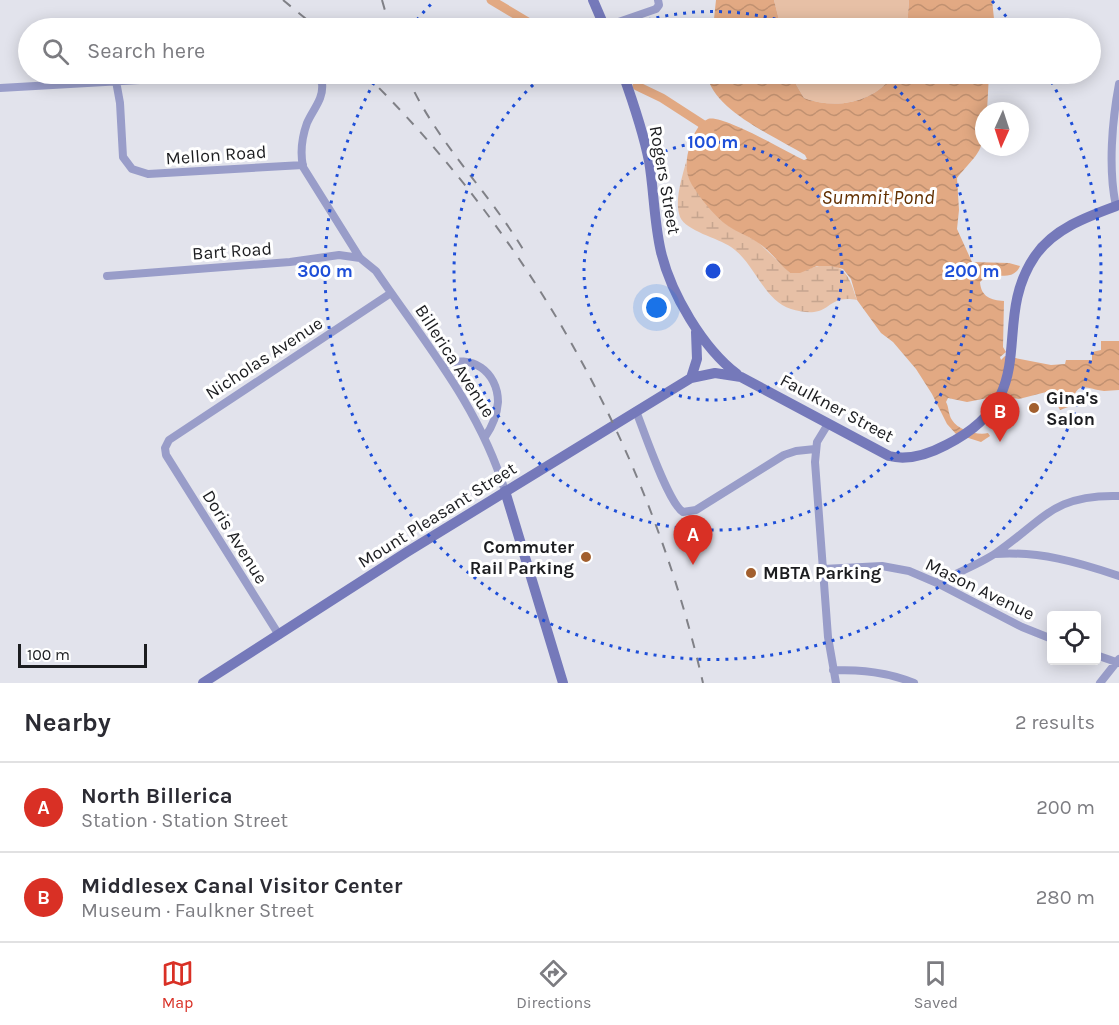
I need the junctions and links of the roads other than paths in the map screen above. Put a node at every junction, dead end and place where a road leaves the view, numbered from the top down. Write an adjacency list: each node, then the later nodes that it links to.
1 (593, 0): 3 (main road)
2 (658, 0): 4 (street)
3 (600, 18)
4 (631, 18)
5 (66, 84): 10 (street)
6 (117, 84): 11 (street, Mellon Road)
7 (322, 84): 11 (street)
8 (625, 84): 16 (main road, Rogers Street)
9 (1119, 84): 12 (street)
10 (0, 88)
11 (303, 165): 13 (street, Billerica Avenue)
12 (1118, 205): 21 (main road, Faulkner Street)
13 (360, 258): 14 (street, Bart Road); 15 (street, Billerica Avenue)
14 (107, 276)
15 (391, 293): 17 (street, Billerica Avenue); 24 (street, Nicholas Avenue)
16 (695, 329): 18 (main road, Rogers Street); 19 (main road)
17 (443, 366): 22 (street, Billerica Avenue); 22 (street)
18 (741, 377): 19 (main road, Mount Pleasant Street); 21 (main road, Faulkner Street)
19 (691, 378): 20 (main road, Mount Pleasant Street)
20 (636, 411): 23 (street); 25 (main road, Mount Pleasant Street)
21 (828, 424): 23 (street)
22 (485, 437): 25 (street, Billerica Avenue)
23 (815, 450): 28 (street)
24 (166, 456): 31 (street, Doris Avenue)
25 (505, 491): 31 (main road, Mount Pleasant Street); 37 (main road, Billerica Avenue)
26 (1119, 496): 27 (street)
27 (996, 554): 29 (street); 30 (street)
28 (823, 569): 30 (street, Mason Avenue); 35 (street)
29 (1119, 576)
30 (937, 583): 32 (street, Mason Avenue)
31 (279, 635): 36 (main road, Mount Pleasant Street)
32 (1047, 637)
33 (1101, 656): 34 (street)
34 (1118, 661): 40 (street)
35 (833, 670): 38 (street); 39 (street)
36 (203, 683)
37 (563, 683)
38 (836, 683)
39 (914, 683)
40 (1100, 683)

